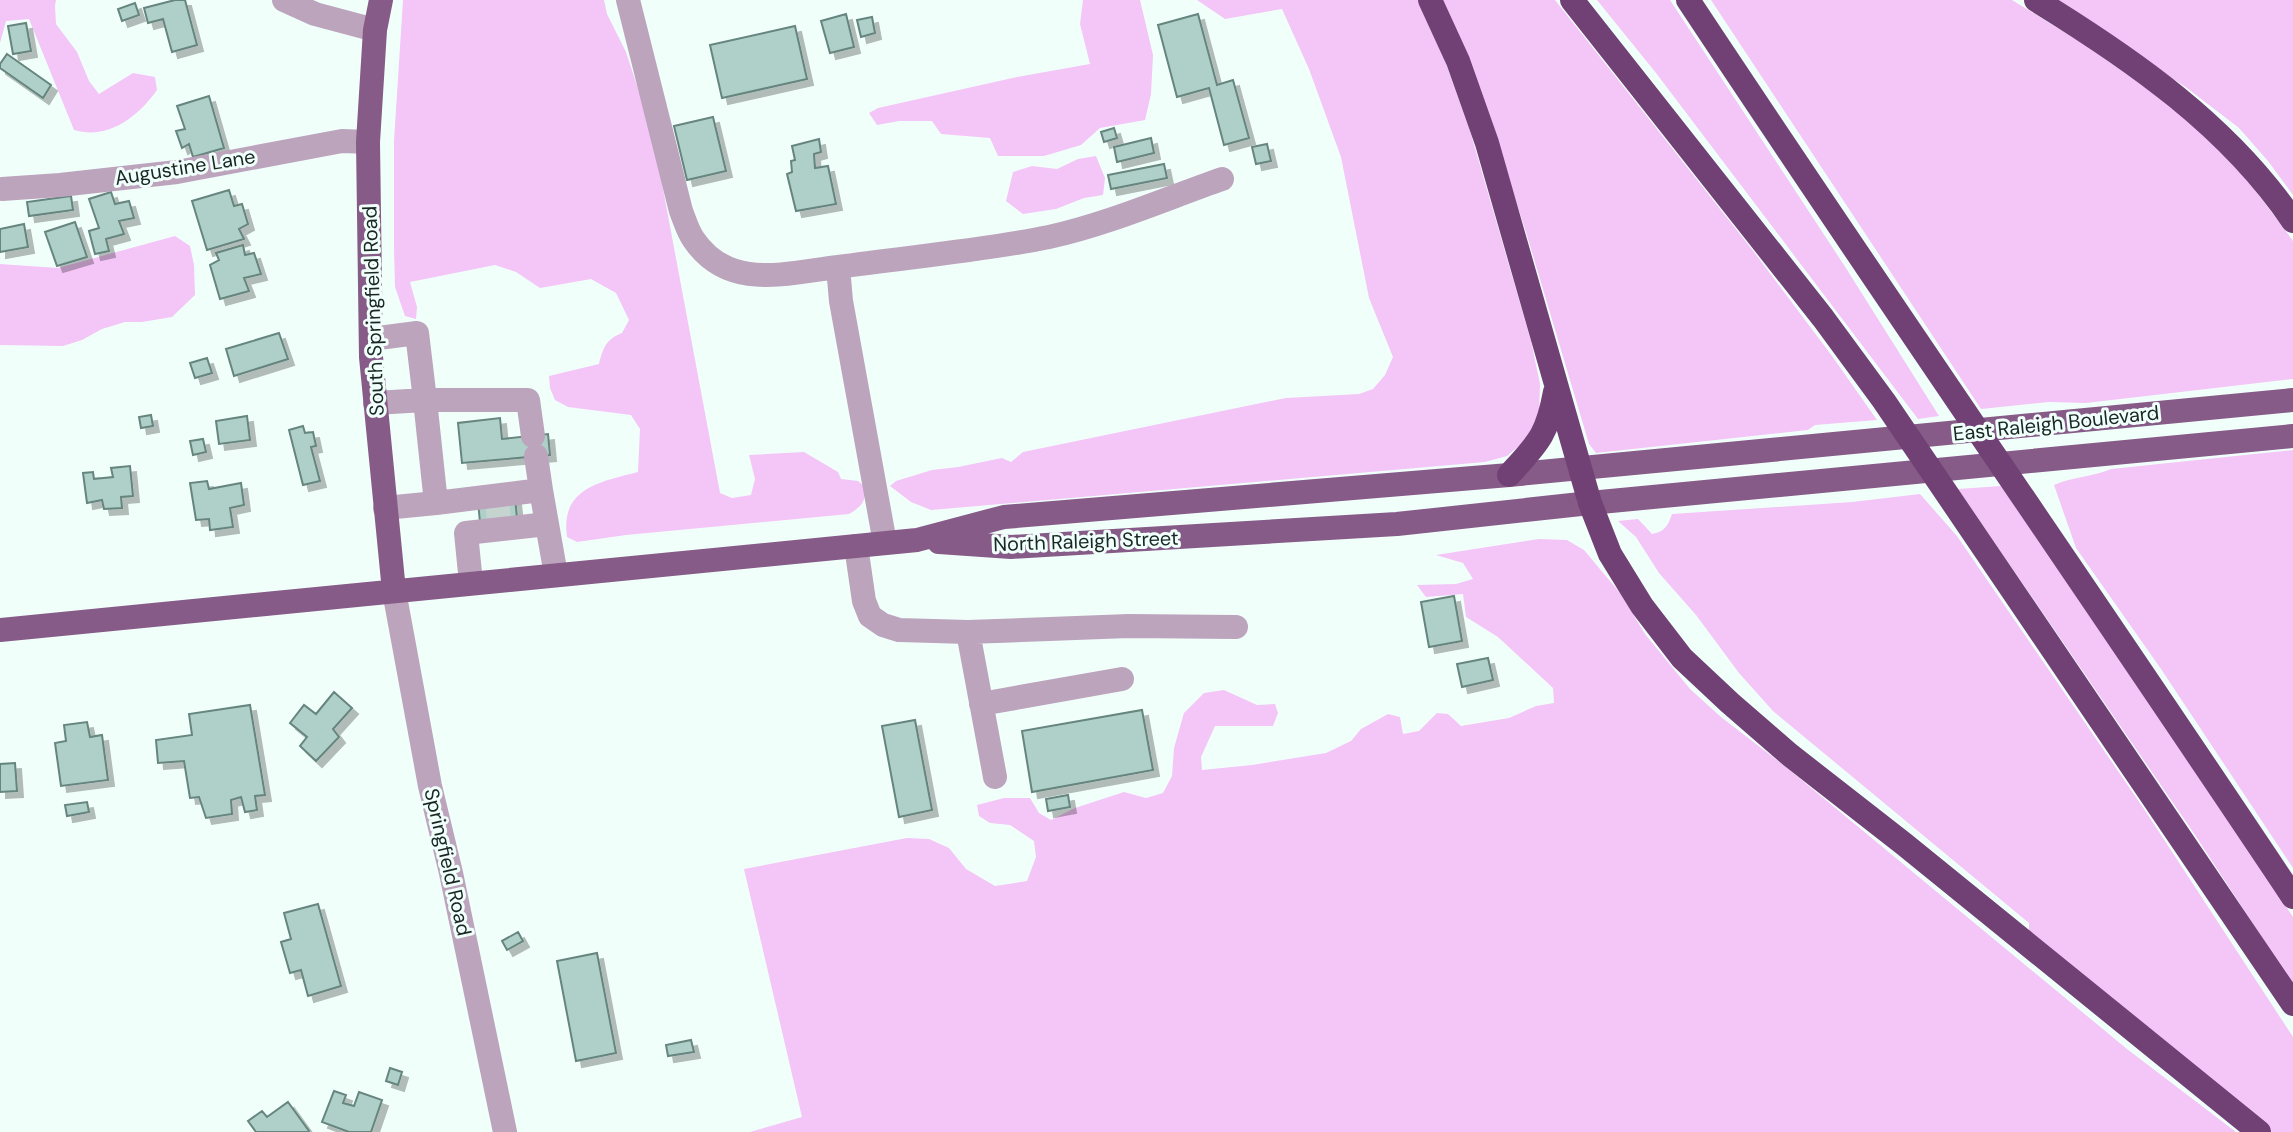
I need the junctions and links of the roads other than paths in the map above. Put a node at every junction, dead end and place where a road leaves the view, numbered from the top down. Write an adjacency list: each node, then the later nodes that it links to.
1 (284, 0): 8 (street)
2 (381, 0): 8 (main road)
3 (628, 0): 13 (street)
4 (1430, 0): 15 (highway)
5 (1572, 0): 44 (highway)
6 (1688, 0): 43 (highway)
7 (2036, 0): 12 (highway)
8 (375, 30): 9 (main road, South Springfield Road)
9 (368, 142): 11 (street, Augustine Lane); 14 (main road, South Springfield Road)
10 (1222, 179): 13 (street)
11 (2, 189)
12 (2293, 221)
13 (838, 267): 32 (street)
14 (371, 339): 16 (street); 18 (main road, South Springfield Road)
15 (1556, 386): 21 (highway); 22 (highway)
16 (425, 400): 18 (street); 24 (street); 25 (street)
17 (2293, 400): 20 (main road, East Raleigh Boulevard)
18 (375, 403): 27 (main road, South Springfield Road)
19 (2293, 436): 23 (main road, East Raleigh Boulevard)
20 (1818, 446): 21 (main road, North Raleigh Street)
21 (1580, 468): 22 (main road, North Raleigh Street); 26 (highway)
22 (1509, 475): 31 (main road, North Raleigh Street)
23 (1826, 480): 26 (main road, North Raleigh Street)
24 (541, 490): 28 (street); 29 (street)
25 (436, 503): 27 (street); 28 (street); 30 (street)
26 (1590, 503): 31 (main road, North Raleigh Street); 46 (highway)
27 (385, 508): 36 (main road, South Springfield Road)
28 (498, 511): 29 (street); 30 (street)
29 (547, 524): 34 (street)
30 (466, 533): 35 (street)
31 (917, 540): 32 (main road)
32 (885, 543): 33 (main road)
33 (856, 546): 34 (main road); 39 (street)
34 (556, 575): 35 (main road)
35 (471, 583): 36 (main road)
36 (394, 591): 38 (main road); 45 (street, Springfield Road)
37 (1236, 627): 39 (street)
38 (0, 630)
39 (968, 632): 41 (street)
40 (1122, 679): 41 (street)
41 (981, 704): 42 (street)
42 (995, 777)
43 (2293, 897)
44 (2293, 1004)
45 (505, 1132)
46 (2259, 1132)

